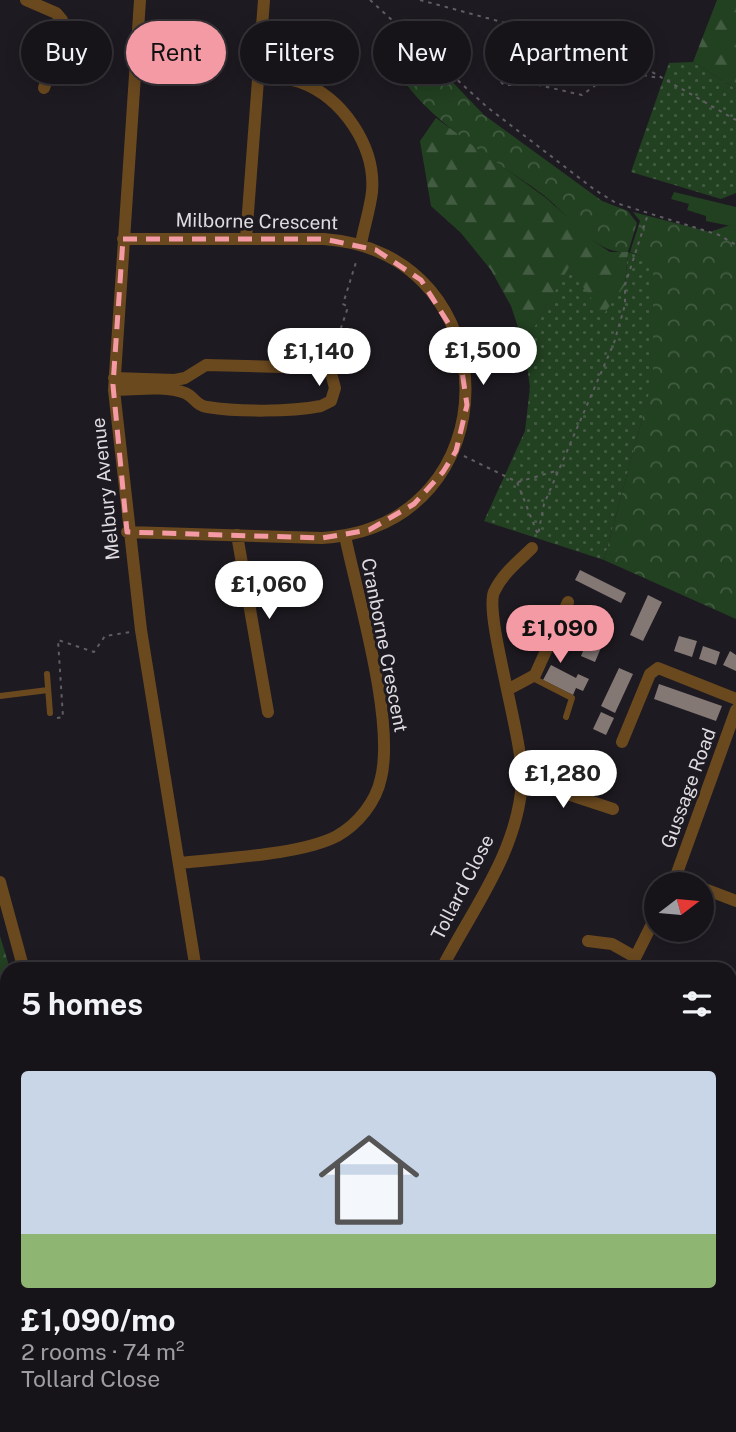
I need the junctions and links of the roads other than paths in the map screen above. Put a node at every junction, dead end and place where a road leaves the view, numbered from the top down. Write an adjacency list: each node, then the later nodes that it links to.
1 (26, 0): 7 (street)
2 (140, 0): 8 (street, Melbury Avenue)
3 (264, 0): 4 (street)
4 (262, 21)
5 (257, 84): 9 (street)
6 (304, 84): 10 (street)
7 (44, 88)
8 (123, 239): 9 (street, Milborne Crescent); 12 (street, Melbury Avenue)
9 (246, 239): 10 (street, Milborne Crescent)
10 (361, 244): 16 (street, Milborne Crescent)
11 (184, 378): 12 (street); 13 (lane); 13 (street)
12 (114, 384): 13 (street); 14 (street, Melbury Avenue)
13 (185, 393)
14 (127, 532): 15 (street, Milborne Crescent); 32 (street, Melbury Avenue)
15 (237, 535): 16 (street, Milborne Crescent); 26 (street)
16 (345, 536): 32 (street, Cranborne Crescent)
17 (532, 548): 21 (street, Tollard Close)
18 (568, 602): 20 (street)
19 (47, 674): 22 (lane)
20 (531, 677): 21 (street); 28 (lane)
21 (509, 689): 30 (street, Tollard Close)
22 (48, 690): 23 (lane); 27 (lane)
23 (0, 696)
24 (736, 699): 29 (street)
25 (736, 710): 33 (street, Gussage Road)
26 (268, 712)
27 (50, 713)
28 (566, 717)
29 (622, 742)
30 (522, 779): 31 (street); 41 (street, Tollard Close)
31 (613, 809)
32 (180, 863): 40 (street, Melbury Avenue)
33 (678, 872)
34 (0, 882): 39 (street)
35 (714, 893): 36 (street)
36 (736, 901)
37 (644, 940): 43 (street)
38 (588, 941): 42 (street)
39 (22, 962)
40 (195, 962)
41 (445, 962)
42 (631, 962)
43 (633, 962)

